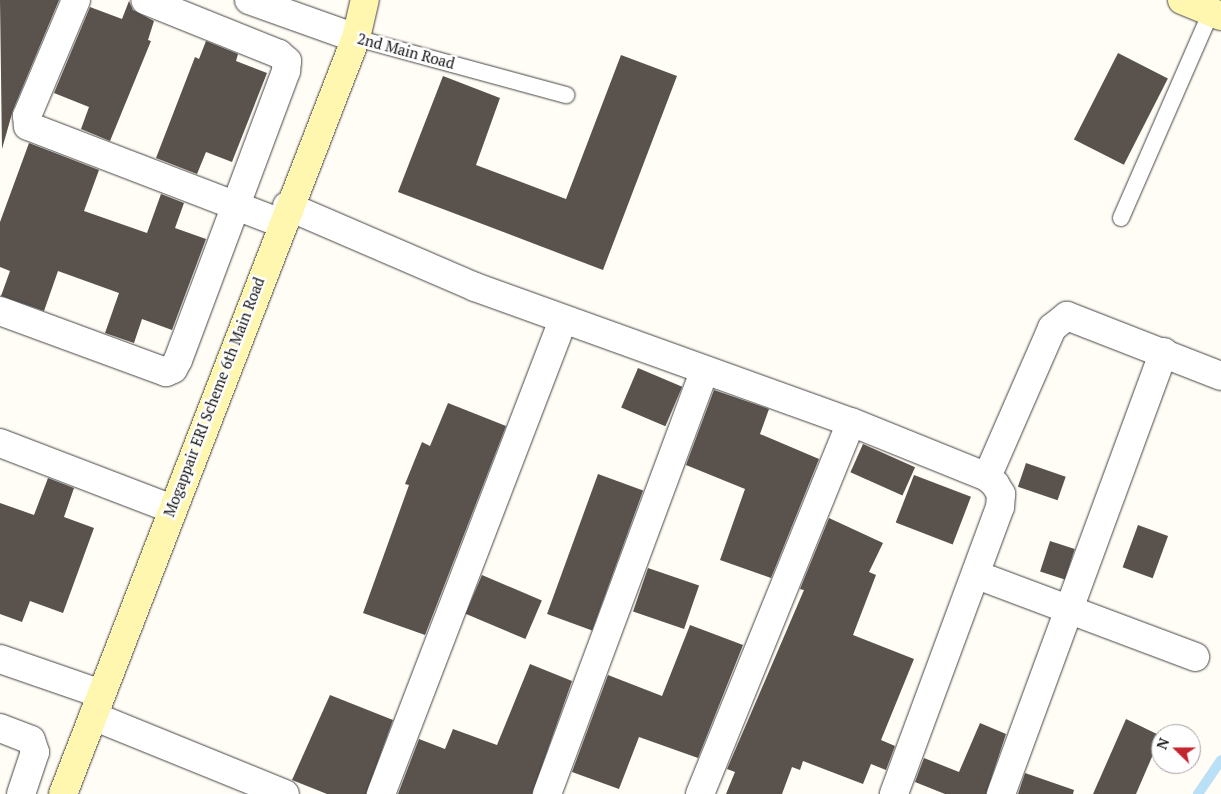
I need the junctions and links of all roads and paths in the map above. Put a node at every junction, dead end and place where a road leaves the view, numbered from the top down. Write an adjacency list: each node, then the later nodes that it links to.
1 (76, 0): 9 (street)
2 (146, 0): 9 (street)
3 (249, 0): 7 (street, 2nd Main Road)
4 (365, 0): 7 (street, Mogappair ERI Scheme 6th Main Road)
5 (1182, 0): 6 (street)
6 (1216, 14): 11 (lane)
7 (356, 38): 8 (lane, 2nd Main Road); 10 (street, Mogappair ERI Scheme 6th Main Road)
8 (566, 95)
9 (235, 206): 10 (street); 12 (street)
10 (284, 215): 13 (street); 20 (street, Mogappair ERI Scheme 6th Main Road)
11 (1121, 218)
12 (0, 311)
13 (563, 320): 15 (street); 30 (street)
14 (1164, 352): 16 (street); 19 (street); 22 (street)
15 (705, 370): 17 (street); 31 (street)
16 (1221, 376)
17 (851, 422): 19 (street); 32 (street)
18 (0, 443): 20 (street)
19 (987, 477): 21 (street)
20 (172, 509): 25 (street, Mogappair ERI Scheme 6th Main Road)
21 (977, 575): 22 (street); 33 (street)
22 (1067, 608): 23 (street); 34 (street)
23 (1196, 657)
24 (0, 659): 25 (street)
25 (97, 705): 27 (street); 29 (street, Mogappair ERI Scheme 6th Main Road)
26 (0, 728): 28 (street)
27 (282, 793)
28 (21, 794)
29 (63, 794)
30 (381, 794)
31 (547, 794)
32 (700, 794)
33 (894, 794)
34 (1001, 794)

